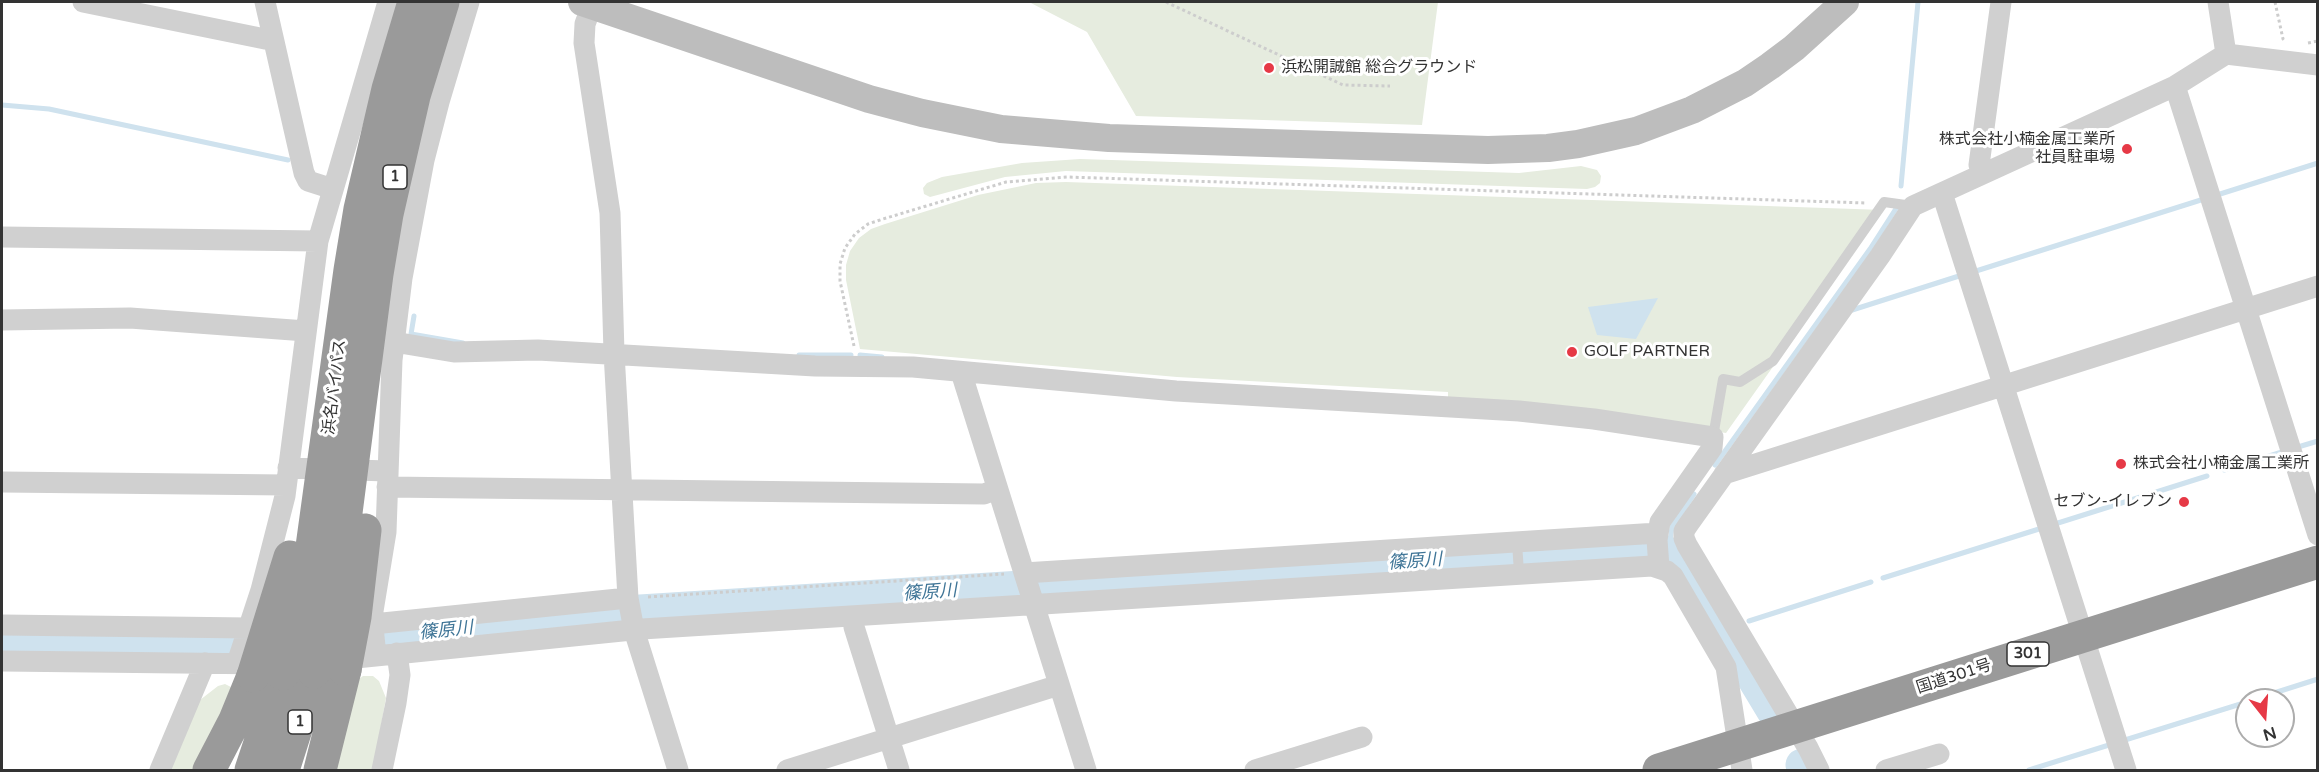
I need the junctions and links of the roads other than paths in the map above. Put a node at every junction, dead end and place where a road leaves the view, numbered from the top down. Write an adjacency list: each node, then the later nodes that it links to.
1 (83, 2): 11 (street)
2 (265, 2): 11 (street)
3 (388, 2): 16 (street)
4 (414, 2): 25 (highway, 浜名バイパス / 1, bridge)
5 (443, 2): 25 (highway, 浜名バイパス / 1, bridge)
6 (469, 2): 25 (street)
7 (1845, 2): 10 (street)
8 (2001, 2): 15 (street)
9 (2218, 2): 12 (street)
10 (587, 3): 26 (street)
11 (273, 37): 16 (street)
12 (2226, 54): 13 (street); 14 (street)
13 (2318, 65)
14 (2175, 86): 15 (street); 22 (street)
15 (1983, 174): 17 (street)
16 (333, 189): 20 (street)
17 (1942, 193): 18 (street); 28 (street)
18 (1913, 206): 29 (lane); 33 (street)
19 (2, 237): 20 (street)
20 (318, 241): 24 (street)
21 (2318, 286): 22 (street)
22 (2246, 309): 28 (street); 37 (street)
23 (2, 320): 24 (street)
24 (307, 321): 25 (street); 31 (street)
25 (374, 344): 26 (street); 32 (street); 48 (highway, bridge); 48 (highway, bridge)
26 (614, 353): 27 (street); 36 (street)
27 (962, 372): 29 (street); 35 (street)
28 (2004, 386): 33 (street); 47 (street)
29 (1713, 437): 30 (street)
30 (1695, 472): 33 (street); 39 (street)
31 (287, 476): 32 (street); 34 (street); 48 (street)
32 (387, 479): 36 (street); 46 (street)
33 (1720, 480): 53 (street)
34 (2, 482)
35 (997, 489): 36 (street); 42 (street)
36 (622, 490): 43 (street)
37 (2318, 536)
38 (1517, 544): 39 (street); 41 (lane); 42 (street)
39 (1658, 549): 41 (street); 57 (street)
40 (2318, 562): 47 (highway, 国道301号 / 301)
41 (1518, 569): 42 (street)
42 (1028, 588): 44 (street); 52 (street)
43 (631, 613): 44 (street); 46 (street); 49 (street); 64 (street)
44 (853, 616): 55 (street)
45 (2, 625): 48 (street)
46 (374, 632): 48 (street); 48 (street); 49 (street)
47 (2083, 636): 53 (highway, 国道301号 / 301); 72 (street)
48 (269, 654): 51 (street); 59 (highway); 60 (highway, 1); 61 (highway, 1); 62 (highway)
49 (397, 654): 63 (street)
50 (2, 661): 51 (street)
51 (205, 663): 58 (street)
52 (1059, 685): 55 (street); 67 (street)
53 (1796, 727): 57 (highway, 国道301号 / 301); 70 (street)
54 (1362, 737): 68 (street)
55 (889, 738): 65 (street); 66 (street)
56 (1939, 754): 71 (street)
57 (1741, 758): 69 (highway, 国道301号 / 301)
58 (160, 771)
59 (209, 771)
60 (251, 771)
61 (283, 771)
62 (320, 771)
63 (382, 771)
64 (678, 771)
65 (787, 771)
66 (899, 771)
67 (1086, 771)
68 (1255, 771)
69 (1659, 771)
70 (1819, 771)
71 (1886, 771)
72 (2126, 771)

